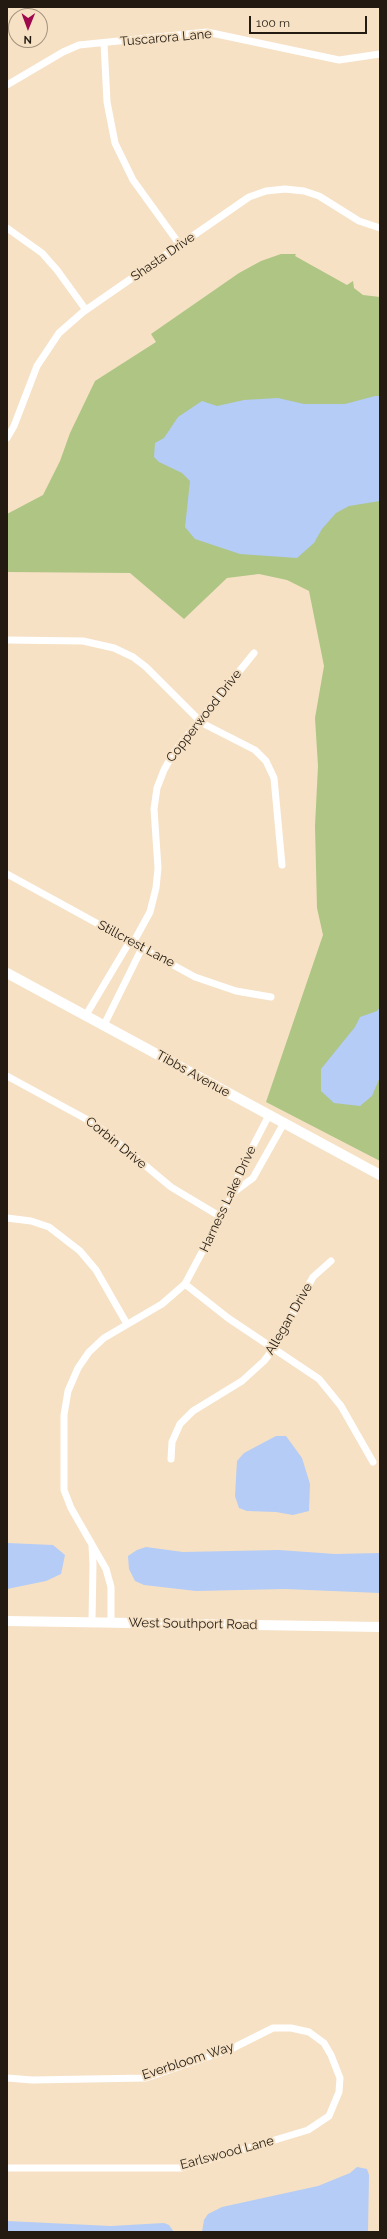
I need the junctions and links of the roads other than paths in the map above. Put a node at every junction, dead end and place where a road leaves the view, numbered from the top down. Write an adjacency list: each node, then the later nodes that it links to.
1 (104, 43): 2 (street, Tuscarora Lane); 3 (street, Tuscarora Lane); 6 (street)
2 (380, 54)
3 (7, 85)
4 (7, 228): 7 (street)
5 (380, 228): 6 (street, Shasta Drive)
6 (180, 245): 7 (street, Shasta Drive)
7 (86, 310): 8 (street, Shasta Drive)
8 (7, 438)
9 (7, 640): 11 (street)
10 (254, 653): 11 (street, Copperwood Drive)
11 (199, 720): 12 (street); 14 (street, Copperwood Drive)
12 (282, 865)
13 (7, 874): 14 (street, Stillcrest Lane)
14 (132, 942): 15 (street, Stillcrest Lane); 18 (street, Copperwood Drive)
15 (142, 948): 17 (street, Stillcrest Lane); 19 (street)
16 (7, 973): 18 (street, Tibbs Avenue)
17 (271, 997)
18 (86, 1015): 19 (street, Tibbs Avenue)
19 (104, 1025): 21 (street, Tibbs Avenue)
20 (7, 1076): 25 (street, Corbin Drive)
21 (269, 1115): 22 (street, Tibbs Avenue); 24 (street, Harness Lake Drive)
22 (284, 1123): 23 (street, Tibbs Avenue); 24 (street)
23 (380, 1175)
24 (234, 1192): 25 (street, Harness Lake Drive)
25 (221, 1217): 28 (street, Harness Lake Drive)
26 (7, 1218): 29 (street)
27 (331, 1261): 30 (street, Allegan Drive)
28 (185, 1284): 29 (street, Harness Lake Drive); 30 (street)
29 (127, 1324): 33 (street, Harness Lake Drive)
30 (274, 1348): 31 (street, Allegan Drive); 32 (street)
31 (171, 1460)
32 (373, 1462)
33 (92, 1545): 35 (street); 36 (street, Harness Lake Drive)
34 (7, 1621): 35 (street, West Southport Road)
35 (92, 1621): 36 (street, West Southport Road)
36 (111, 1622): 37 (street, West Southport Road)
37 (380, 1627)
38 (331, 2055): 39 (street, Everbloom Way); 40 (street, Earlswood Lane)
39 (7, 2078)
40 (7, 2168)

